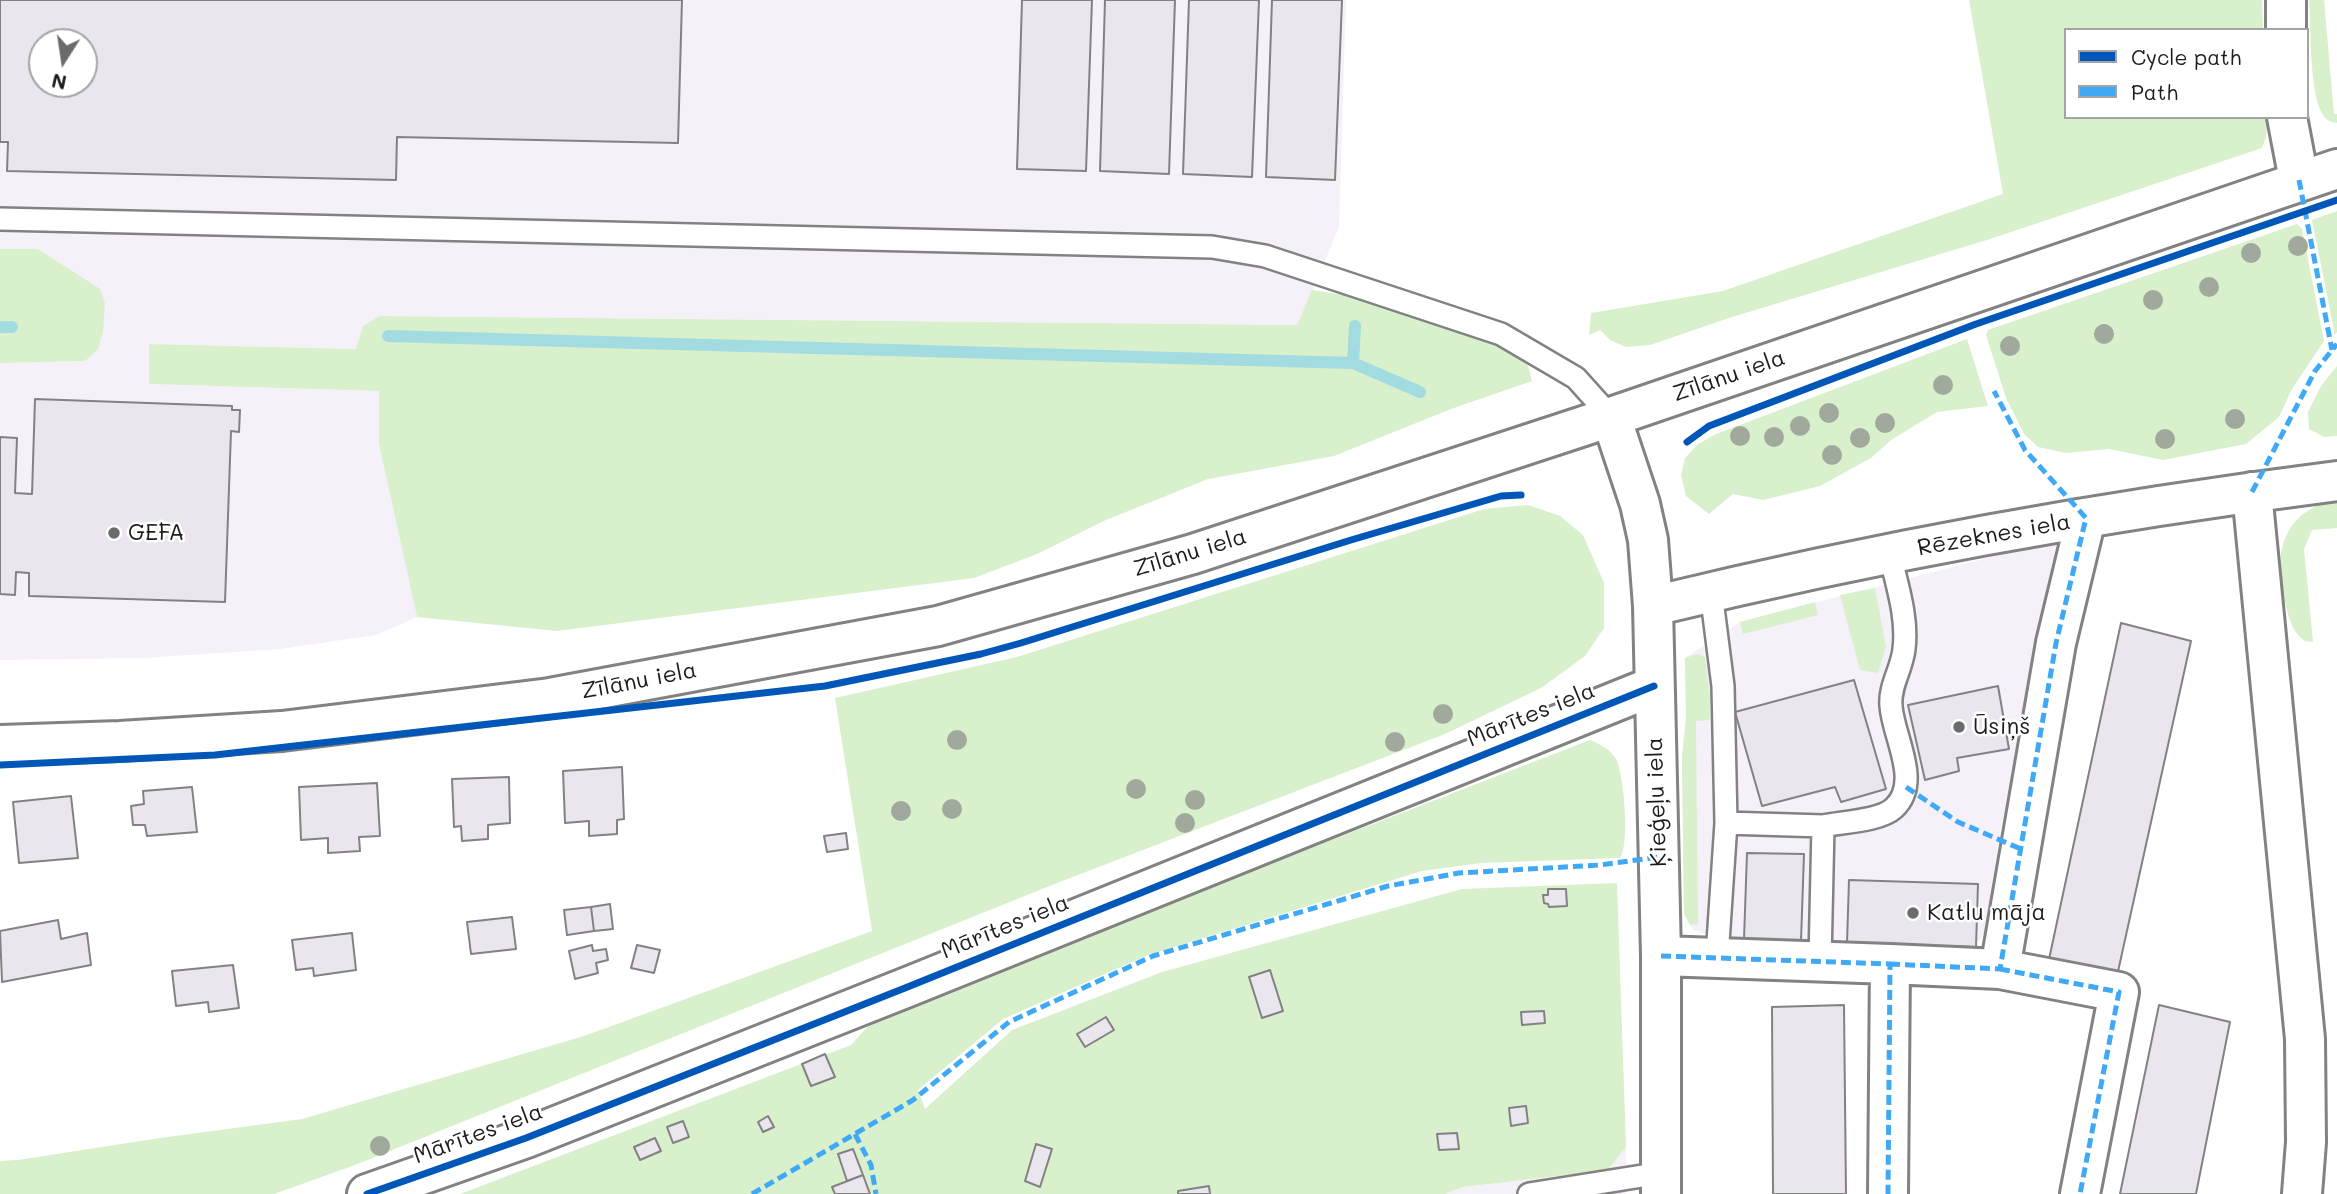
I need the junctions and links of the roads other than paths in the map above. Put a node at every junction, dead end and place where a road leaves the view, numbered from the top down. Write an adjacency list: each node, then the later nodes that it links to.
1 (2286, 0): 2 (main road)
2 (2286, 28)
3 (2287, 119): 5 (main road)
4 (2337, 169): 5 (main road, Zīlānu iela)
5 (2299, 180): 7 (main road, Zīlānu iela)
6 (0, 219): 7 (lane)
7 (1611, 417): 13 (main road, Ķieģeļu iela); 15 (main road, Zīlānu iela)
8 (2337, 481): 9 (main road, Rēzeknes iela)
9 (2252, 492): 10 (main road, Rēzeknes iela); 28 (main road)
10 (2086, 518): 11 (main road, Rēzeknes iela); 22 (main road)
11 (1890, 555): 12 (main road, Rēzeknes iela); 17 (lane)
12 (1711, 592): 13 (main road, Rēzeknes iela); 16 (lane)
13 (1653, 606): 14 (main road, Ķieģeļu iela)
14 (1654, 686): 18 (main road, Ķieģeļu iela); 24 (main road, Mārītes iela)
15 (0, 745)
16 (1726, 823): 17 (lane); 19 (lane)
17 (1823, 826): 20 (lane)
18 (1661, 956): 19 (main road); 23 (main road, Ķieģeļu iela)
19 (1717, 957): 20 (main road)
20 (1819, 960): 21 (main road)
21 (1889, 964): 22 (main road); 26 (main road)
22 (2000, 969): 27 (main road)
23 (1661, 1184): 25 (lane)
24 (367, 1194)
25 (1529, 1194)
26 (1888, 1194)
27 (2080, 1194)
28 (2302, 1194)

